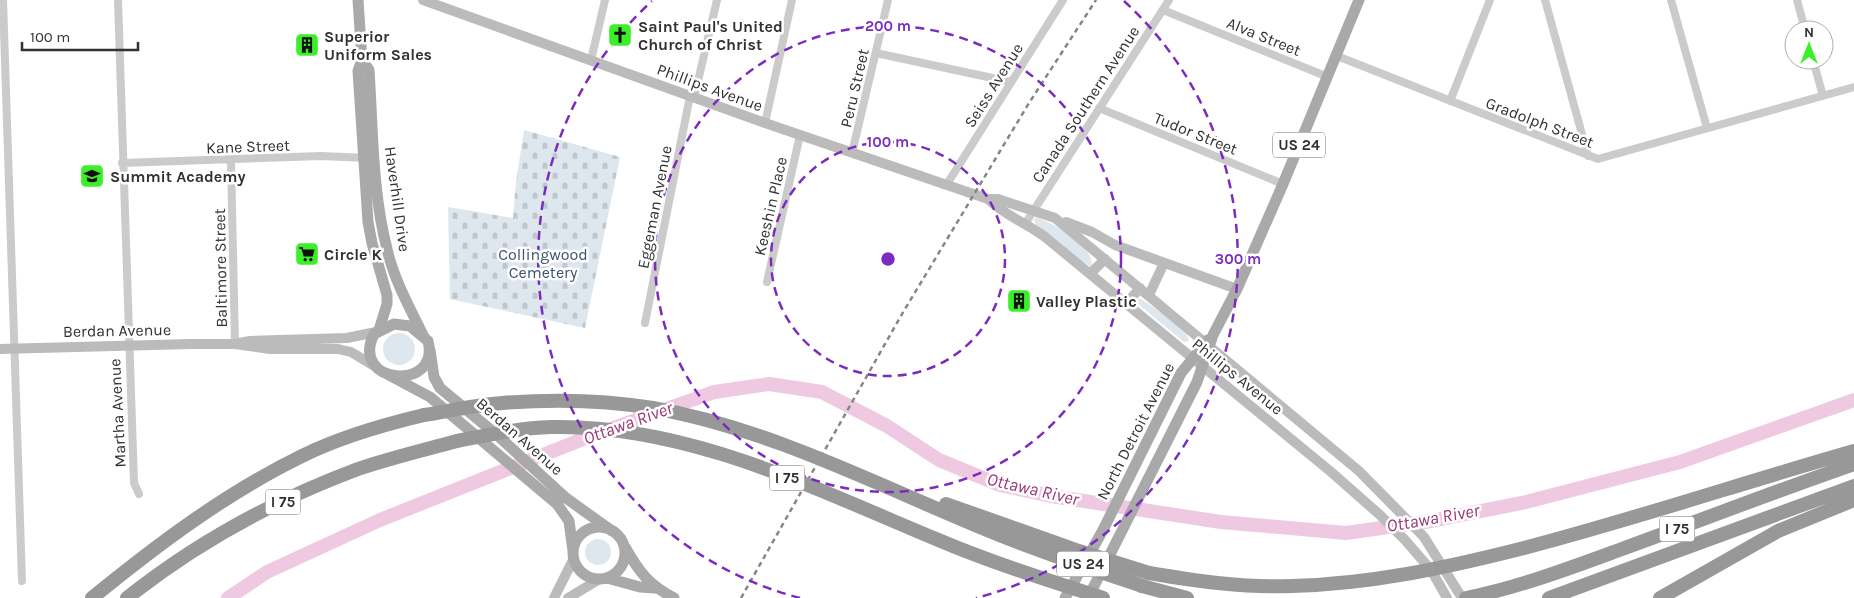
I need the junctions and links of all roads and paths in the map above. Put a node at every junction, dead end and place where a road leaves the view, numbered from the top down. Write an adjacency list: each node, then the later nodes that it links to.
1 (3, 0): 60 (street)
2 (118, 0): 38 (street, Martha Avenue)
3 (350, 0): 18 (main road)
4 (358, 0): 18 (main road, Haverhill Drive)
5 (605, 0): 22 (street)
6 (717, 0): 28 (street, Eggeman Avenue)
7 (792, 0): 31 (street)
8 (888, 0): 20 (street, Peru Street)
9 (1063, 0): 25 (street, Seiss Avenue)
10 (1169, 0): 17 (street, Canada Southern Avenue)
11 (1359, 0): 21 (main road, North Detroit Avenue / US 24)
12 (1490, 0): 29 (street)
13 (1545, 0): 36 (street)
14 (1671, 0): 32 (street)
15 (1797, 0): 19 (street)
16 (427, 1): 22 (street, Phillips Avenue)
17 (1163, 10): 24 (street, Alva Street); 30 (street, Canada Southern Avenue)
18 (359, 13): 35 (main road, Haverhill Drive)
19 (1802, 20)
20 (876, 53): 25 (street); 34 (street, Peru Street)
21 (1337, 56): 24 (main road, North Detroit Avenue / US 24); 29 (street, Gradolph Street)
22 (591, 60): 28 (street, Phillips Avenue)
23 (1816, 70): 27 (street)
24 (1328, 77): 40 (main road, North Detroit Avenue / US 24)
25 (1011, 82): 39 (street, Seiss Avenue)
26 (1854, 87): 27 (street, Gradolph Street)
27 (1823, 96): 32 (street, Gradolph Street)
28 (692, 97): 31 (street, Phillips Avenue); 53 (street, Eggeman Avenue)
29 (1450, 101): 36 (street, Gradolph Street)
30 (1099, 108): 40 (street, Tudor Street); 42 (street, Canada Southern Avenue)
31 (765, 123): 33 (street, Phillips Avenue)
32 (1706, 128): 36 (street, Gradolph Street)
33 (800, 135): 34 (street, Phillips Avenue); 48 (street, Keeshin Place)
34 (852, 153): 39 (street, Phillips Avenue)
35 (371, 155): 37 (street, Kane Street); 54 (main road, Haverhill Drive); 55 (main road, Haverhill Drive)
36 (1588, 156)
37 (231, 161): 38 (street, Kane Street); 57 (street, Baltimore Street)
38 (122, 163): 58 (street, Martha Avenue)
39 (947, 184): 41 (street, Phillips Avenue)
40 (1283, 184): 50 (main road, North Detroit Avenue / US 24)
41 (988, 199): 42 (street, Phillips Avenue); 44 (street, Phillips Avenue)
42 (1033, 210): 43 (street, Phillips Avenue); 44 (street, Canada Southern Avenue)
43 (1055, 218): 45 (street, Phillips Avenue); 46 (street, Phillips Avenue)
44 (1025, 224): 47 (street, Phillips Avenue)
45 (1104, 258): 47 (street); 49 (street, Phillips Avenue)
46 (1164, 263): 50 (street, Phillips Avenue); 51 (street)
47 (1090, 274): 52 (street, Phillips Avenue)
48 (767, 282)
49 (1140, 288): 51 (street, Phillips Avenue); 52 (street)
50 (1237, 289): 56 (main road, North Detroit Avenue / US 24)
51 (1149, 295): 56 (street, Phillips Avenue)
52 (1126, 304): 62 (street, Phillips Avenue)
53 (645, 323)
54 (378, 331): 55 (main road); 57 (street, Berdan Avenue); 64 (main road)
55 (424, 337): 61 (main road)
56 (1209, 342): 62 (main road, North Detroit Avenue / US 24); 63 (main road, North Detroit Avenue / US 24); 76 (street, Phillips Avenue)
57 (236, 344): 58 (street, Berdan Avenue); 64 (street, Berdan Avenue)
58 (128, 346): 60 (street, Berdan Avenue); 70 (street, Martha Avenue)
59 (0, 349): 60 (street, Berdan Avenue)
60 (14, 349): 78 (street)
61 (430, 350): 65 (main road); 72 (main road, Berdan Avenue)
62 (1193, 358): 63 (street, Phillips Avenue); 85 (main road, North Detroit Avenue / US 24)
63 (1202, 366): 76 (street, Phillips Avenue); 87 (main road, North Detroit Avenue / US 24)
64 (376, 368): 65 (main road)
65 (387, 374): 74 (main road, Berdan Avenue)
66 (1854, 451): 76 (highway)
67 (1854, 464): 91 (highway, I 75)
68 (859, 475): 76 (highway, bridge); 80 (highway, I 75, bridge); 89 (highway, I 75, bridge)
69 (1854, 486): 92 (highway, I 75)
70 (139, 494)
71 (1854, 500): 93 (highway)
72 (612, 530): 73 (main road); 74 (main road)
73 (623, 543): 77 (main road); 79 (main road)
74 (573, 555): 77 (main road); 82 (street)
75 (991, 560): 81 (highway, I 75, bridge); 86 (highway, bridge); 88 (highway, I 75, bridge)
76 (1442, 572): 90 (street, Phillips Avenue); 91 (street)
77 (603, 579): 79 (main road); 83 (street)
78 (22, 581)
79 (655, 588): 84 (main road)
80 (92, 598)
81 (126, 598)
82 (554, 598)
83 (568, 598)
84 (674, 598)
85 (1065, 598)
86 (1074, 598)
87 (1088, 598)
88 (1103, 598)
89 (1187, 598)
90 (1447, 598)
91 (1464, 598)
92 (1549, 598)
93 (1660, 598)

